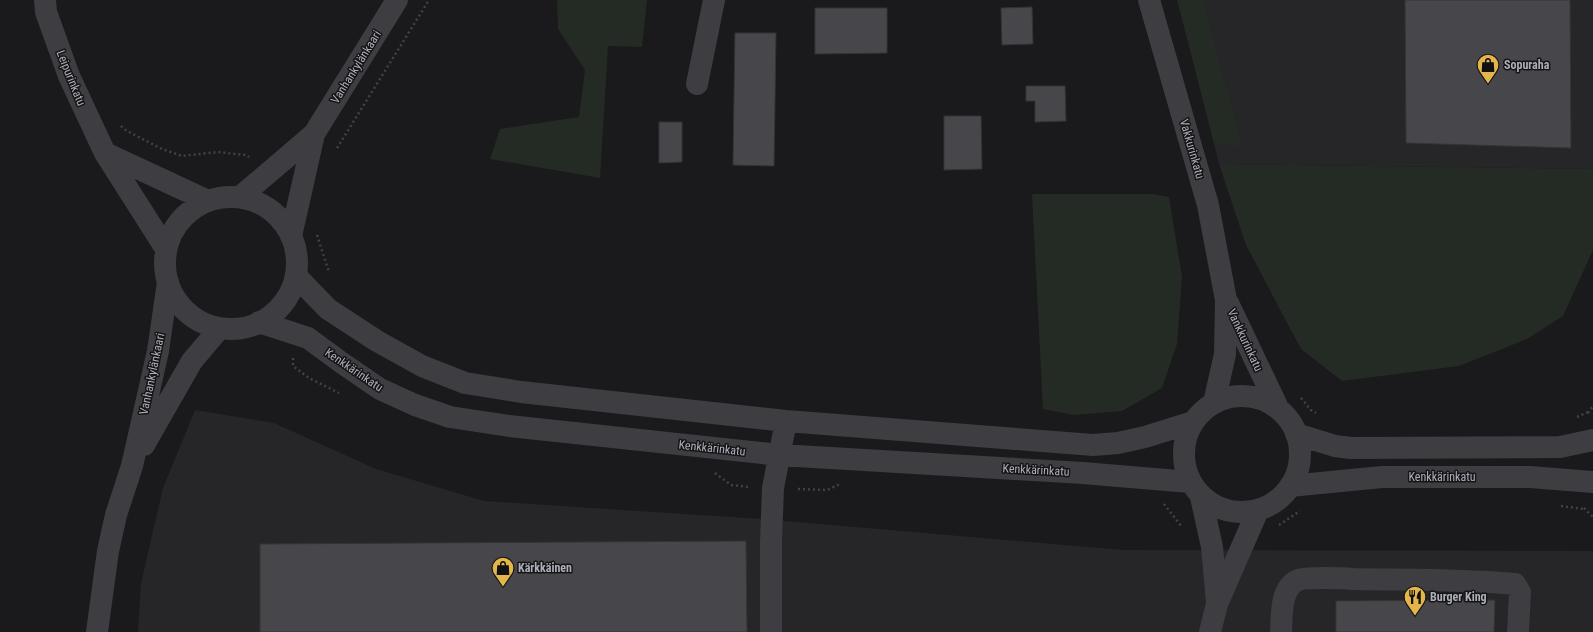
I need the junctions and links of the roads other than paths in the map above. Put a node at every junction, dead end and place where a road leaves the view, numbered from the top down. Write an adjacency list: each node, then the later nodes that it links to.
1 (45, 0): 7 (street, Leipurinkatu)
2 (397, 0): 6 (street, Vanhankylänkaari)
3 (714, 0): 5 (street)
4 (1149, 0): 14 (street, Vakkurinkatu)
5 (697, 84)
6 (314, 134): 8 (street, Vanhankylänkaari); 10 (street, Vanhankylänkaari)
7 (105, 153): 9 (street); 11 (street, Leipurinkatu)
8 (240, 197): 9 (street); 10 (street)
9 (208, 201): 11 (street)
10 (291, 236): 12 (street)
11 (166, 249): 13 (street)
12 (296, 276): 15 (street); 19 (street)
13 (168, 282): 16 (street); 24 (street, Vanhankylänkaari)
14 (1226, 300): 17 (street, Vankkurinkatu); 18 (street, Vankkurinkatu)
15 (259, 322): 16 (street); 23 (street, Kenkkärinkatu)
16 (220, 328): 24 (street, Vanhankylänkaari)
17 (1214, 403): 18 (street); 20 (street)
18 (1278, 408): 21 (street)
19 (786, 421): 20 (street); 23 (street)
20 (1193, 422): 27 (street)
21 (1296, 434): 22 (street); 26 (street)
22 (1593, 440)
23 (780, 455): 27 (street, Kenkkärinkatu); 31 (street)
24 (132, 466): 30 (street, Vanhankylänkaari)
25 (1593, 482): 26 (street, Kenkkärinkatu)
26 (1290, 486): 28 (street)
27 (1196, 490): 28 (street); 29 (street)
28 (1258, 510): 29 (street)
29 (1217, 604): 32 (street)
30 (97, 632)
31 (771, 632)
32 (1210, 632)
33 (1281, 632): 34 (street)
34 (1518, 632)

